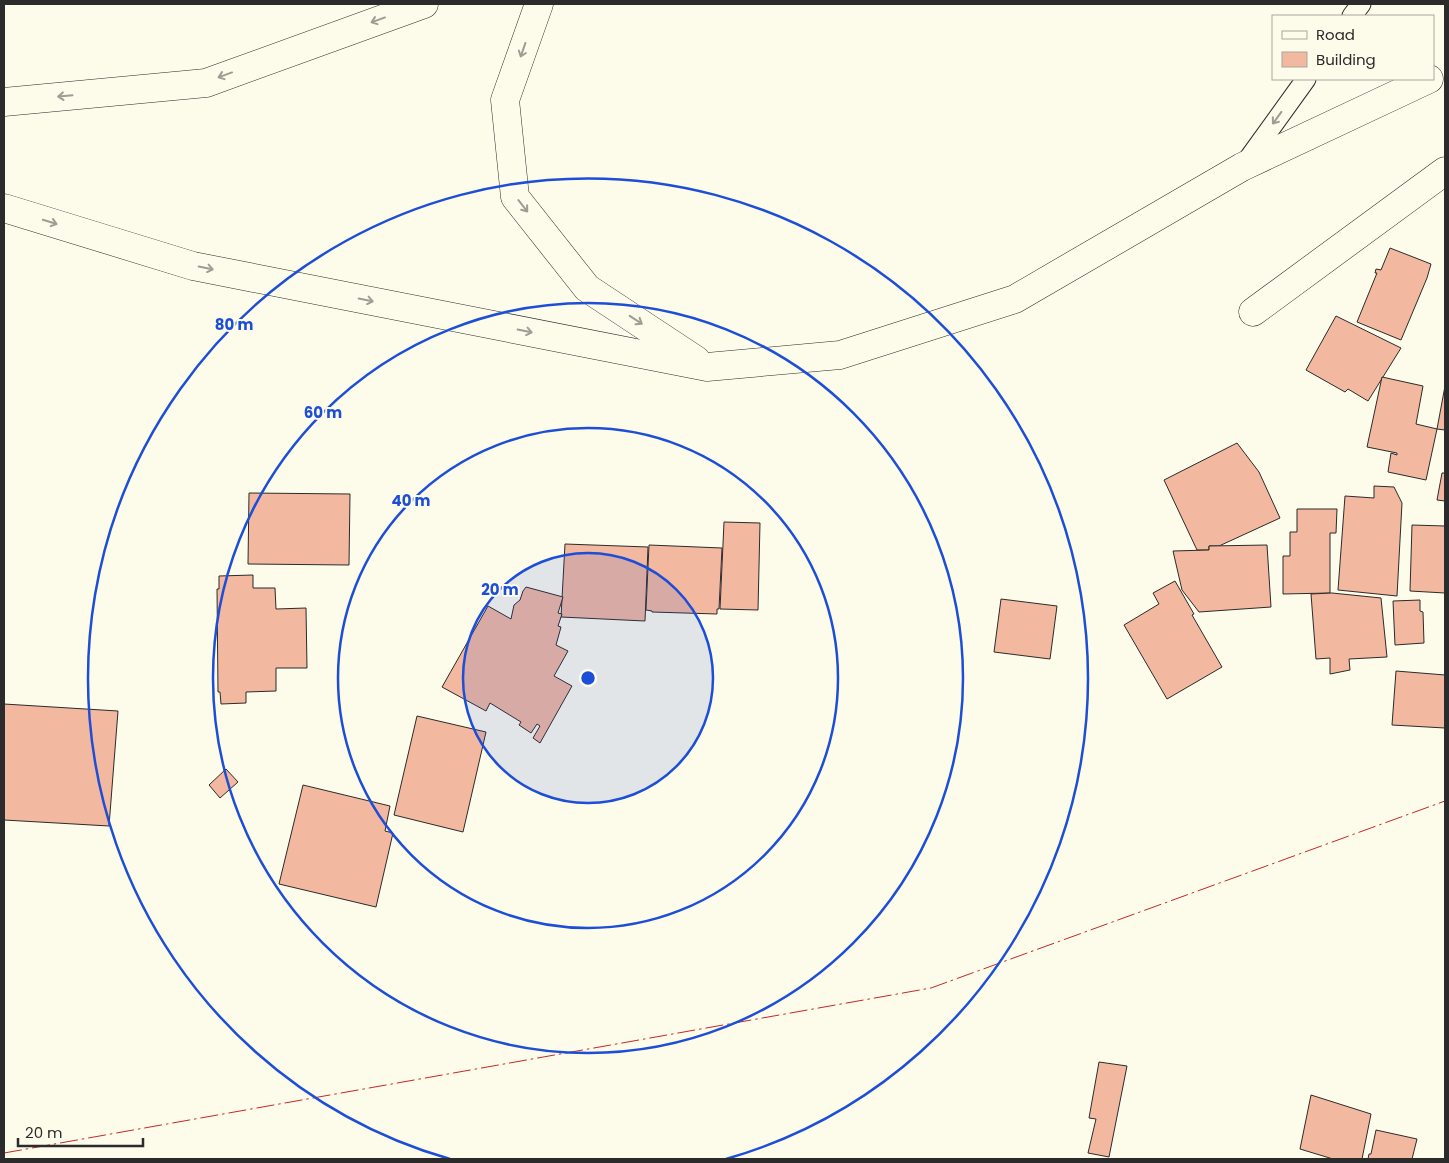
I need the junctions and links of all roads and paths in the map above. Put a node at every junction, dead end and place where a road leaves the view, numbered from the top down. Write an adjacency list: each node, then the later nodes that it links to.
1 (424, 4): 7 (main road, one-way to 7)
2 (539, 4): 12 (main road, one-way to 12)
3 (1361, 4): 4 (lane)
4 (1353, 15)
5 (1305, 80): 8 (lane, one-way to 8)
6 (1426, 80): 8 (main road)
7 (4, 102)
8 (1242, 167): 12 (main road)
9 (1445, 171): 11 (main road)
10 (4, 208): 12 (main road, one-way to 12)
11 (1252, 312)
12 (707, 367)

